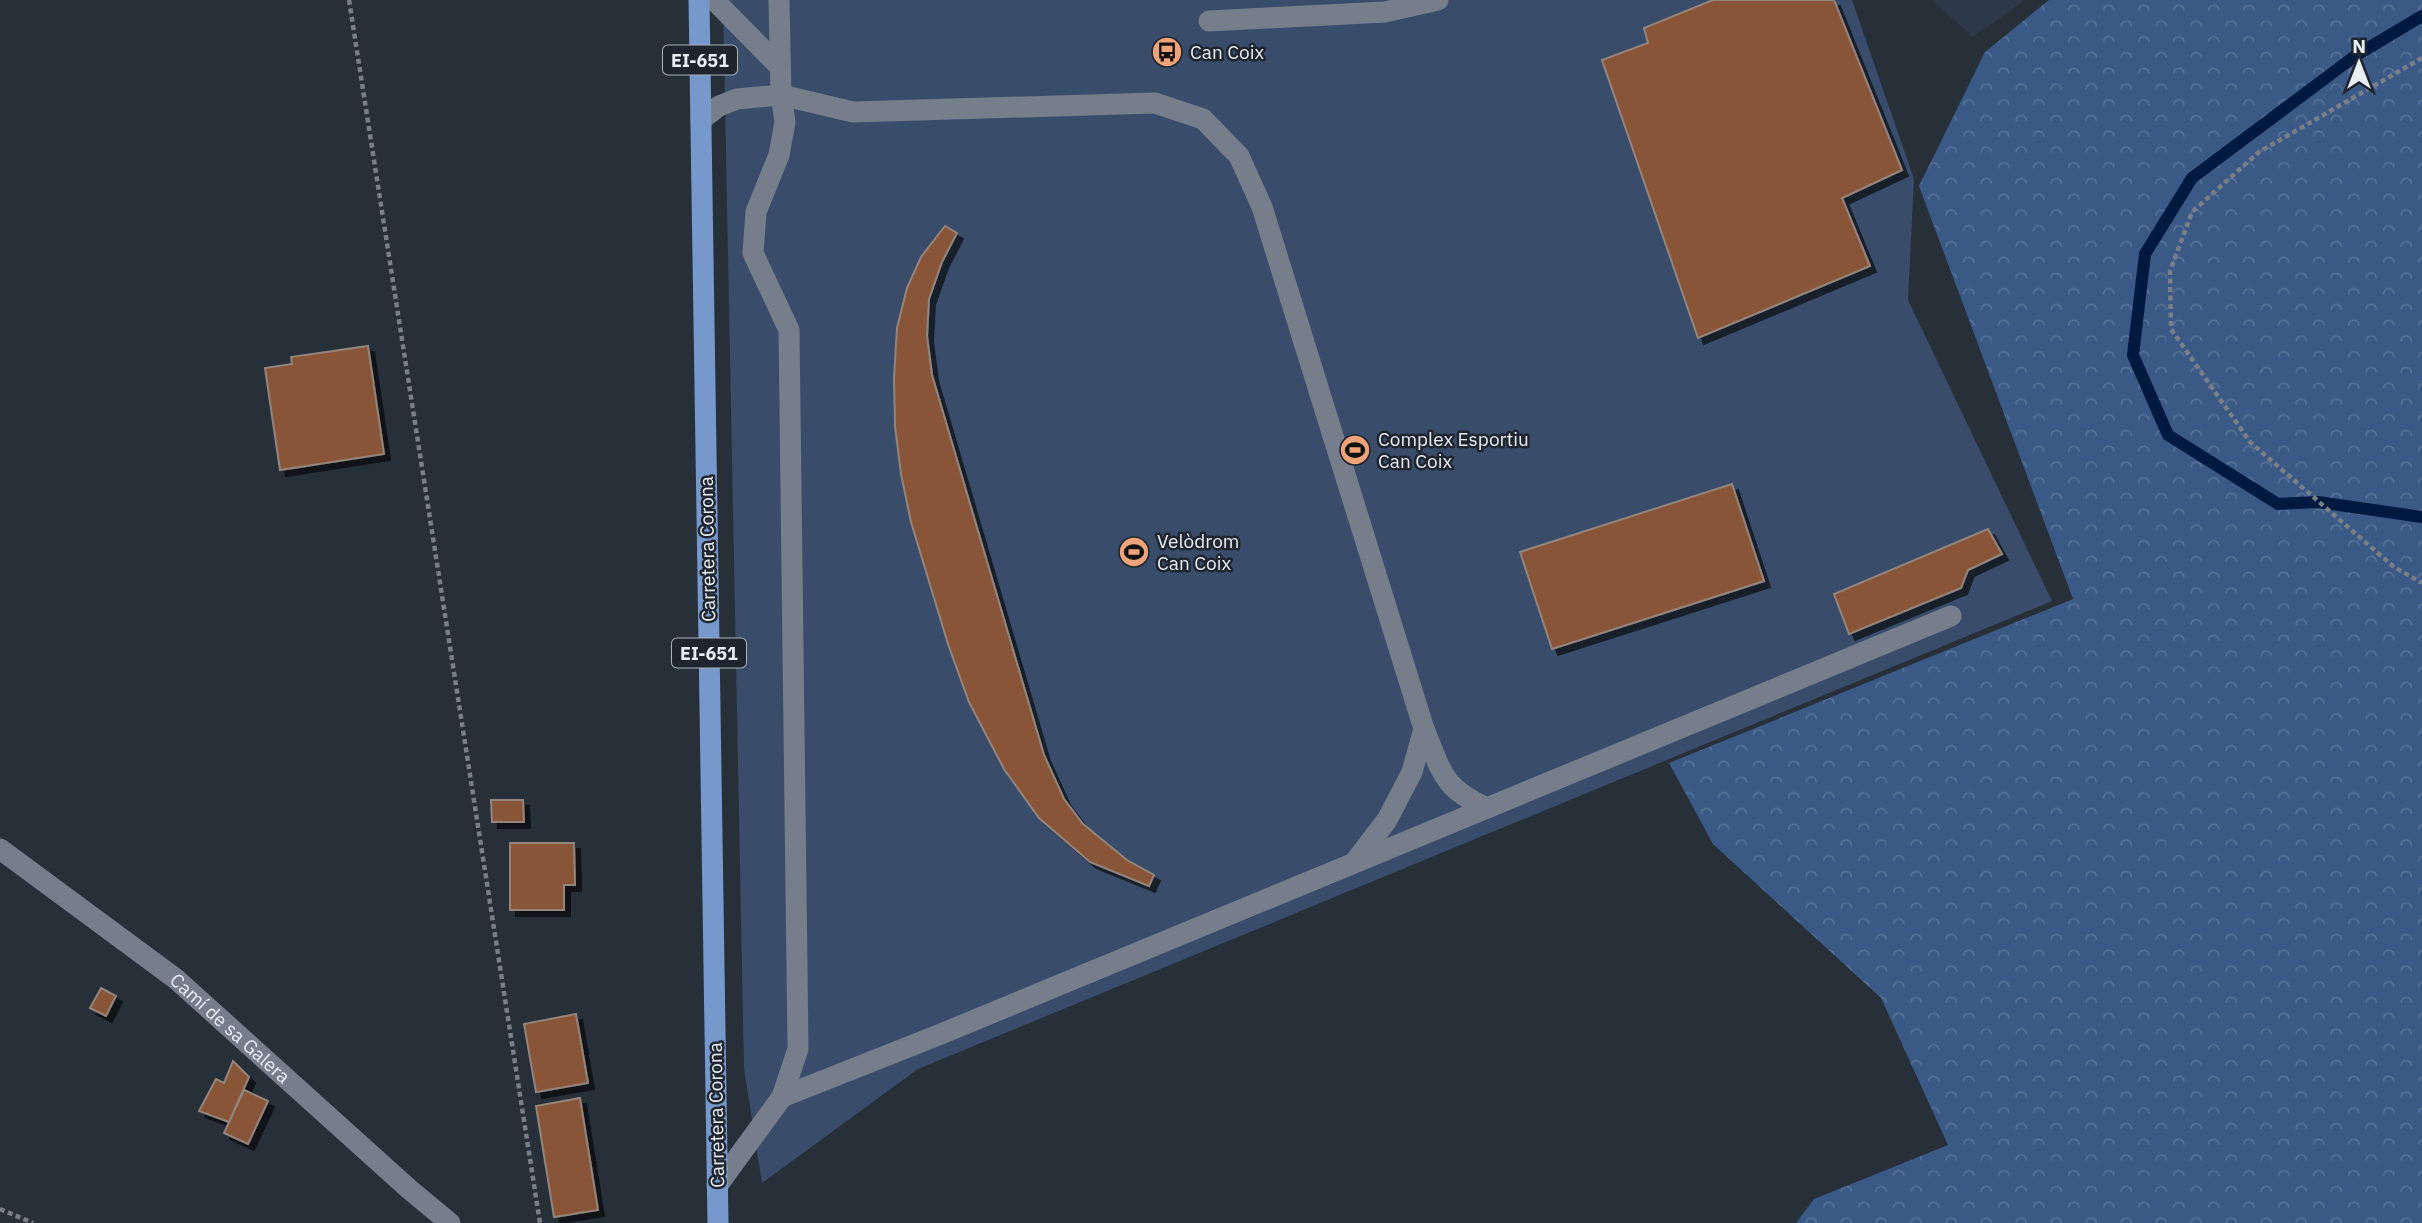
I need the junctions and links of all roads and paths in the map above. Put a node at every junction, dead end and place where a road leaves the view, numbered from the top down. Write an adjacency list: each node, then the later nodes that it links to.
1 (349, 0): 22 (path)
2 (699, 0): 10 (main road, Carretera Corona / EI-651)
3 (714, 0): 8 (street)
4 (779, 0): 8 (street)
5 (1438, 0): 6 (street)
6 (1209, 21)
7 (2422, 58): 11 (path)
8 (780, 67): 9 (street)
9 (781, 94): 10 (street); 13 (street); 17 (street)
10 (701, 120): 18 (main road, Carretera Corona / EI-651)
11 (2422, 583)
12 (1951, 616): 14 (street)
13 (1424, 729): 14 (street); 16 (street)
14 (1488, 808): 16 (street)
15 (0, 849): 21 (street, Camí de sa Galera)
16 (1354, 863): 17 (street)
17 (782, 1097): 18 (street)
18 (717, 1186): 23 (main road, Carretera Corona / EI-651)
19 (0, 1209): 20 (path)
20 (33, 1223)
21 (450, 1223)
22 (540, 1223)
23 (718, 1223)

